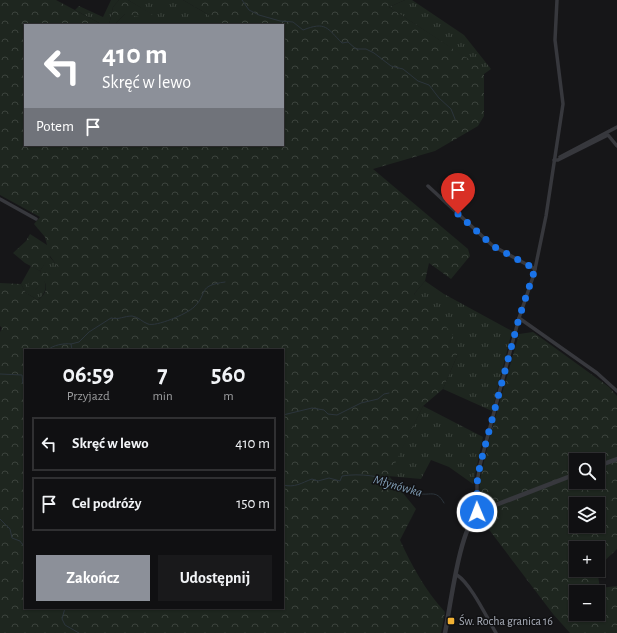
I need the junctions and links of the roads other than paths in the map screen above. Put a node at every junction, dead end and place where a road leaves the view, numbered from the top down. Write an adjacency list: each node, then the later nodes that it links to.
1 (557, 0): 4 (street)
2 (617, 127): 4 (street)
3 (617, 146): 4 (street)
4 (555, 160): 8 (street)
5 (428, 186): 8 (street)
6 (0, 199): 7 (street)
7 (36, 220)
8 (535, 269): 9 (street)
9 (519, 318): 10 (street); 14 (street)
10 (617, 391)
11 (617, 459): 12 (street)
12 (605, 463)
13 (569, 477): 14 (street)
14 (477, 515): 15 (street)
15 (457, 575): 16 (street); 17 (street)
16 (445, 633)
17 (496, 633)

